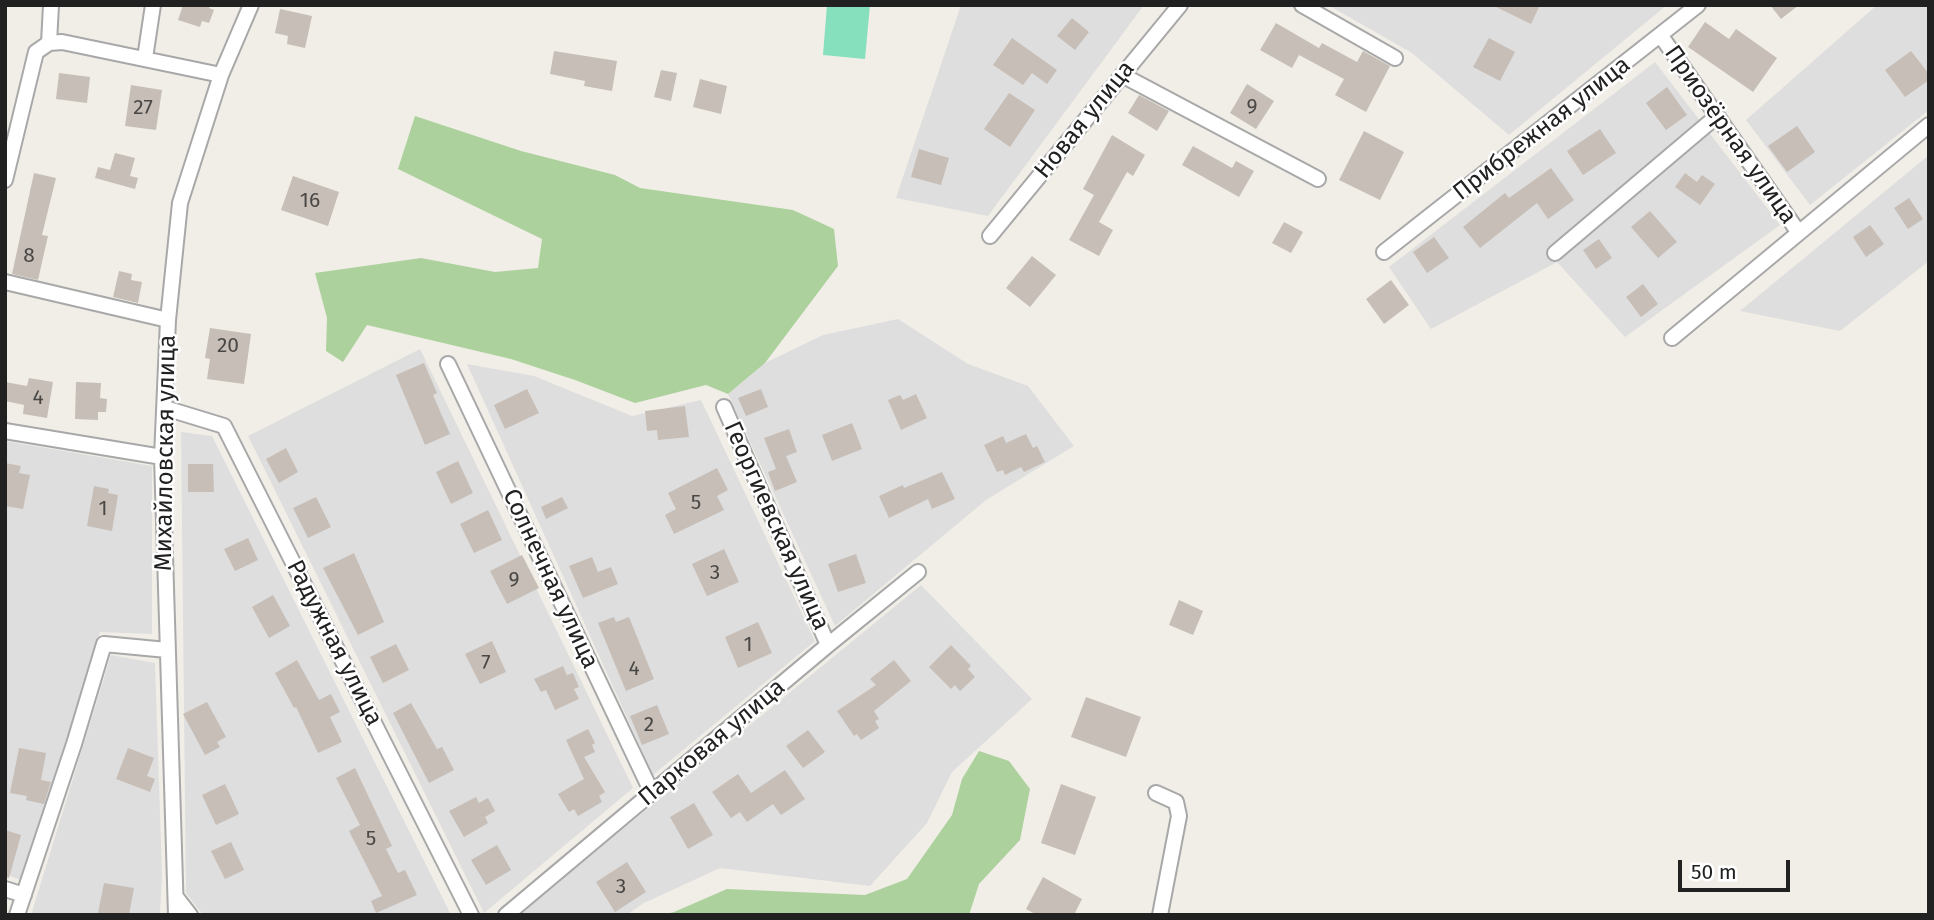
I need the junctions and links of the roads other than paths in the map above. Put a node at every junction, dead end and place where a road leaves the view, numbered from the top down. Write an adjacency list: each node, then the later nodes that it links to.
1 (51, 5): 8 (street)
2 (153, 5): 9 (street)
3 (251, 5): 11 (street, Михайловская улица)
4 (1180, 5): 12 (street, Новая улица)
5 (1302, 5): 10 (street)
6 (1698, 5): 7 (street, Прибрежная улица)
7 (1661, 36): 13 (street, Приозёрная улица); 19 (street, Прибрежная улица)
8 (49, 43): 9 (street); 16 (street)
9 (145, 58): 11 (street)
10 (1395, 58)
11 (221, 75): 22 (street, Михайловская улица)
12 (1122, 75): 15 (street); 18 (street, Новая улица)
13 (1717, 117): 17 (street, Приозёрная улица); 20 (street)
14 (1929, 125): 17 (street, Приозёрная улица)
15 (1318, 179)
16 (5, 180)
17 (1799, 233): 23 (street)
18 (990, 236)
19 (1384, 252)
20 (1555, 253)
21 (5, 282): 22 (street)
22 (168, 320): 26 (street, Михайловская улица)
23 (1672, 338)
24 (448, 364): 32 (street, Солнечная улица)
25 (724, 407): 30 (street, Георгиевская улица)
26 (165, 408): 28 (street, Михайловская улица); 40 (street, Радужная улица)
27 (5, 432): 28 (street)
28 (162, 457): 31 (street, Михайловская улица)
29 (918, 572): 30 (street, Парковая улица)
30 (828, 645): 32 (street, Парковая улица)
31 (167, 650): 35 (street); 36 (street, Михайловская улица)
32 (652, 793): 41 (street, Парковая улица)
33 (1156, 793): 42 (street)
34 (5, 889): 35 (street)
35 (24, 895): 37 (street)
36 (176, 897): 38 (street, Михайловская улица); 39 (street)
37 (18, 915)
38 (176, 915)
39 (190, 915)
40 (471, 915)
41 (506, 915)
42 (1160, 915)

